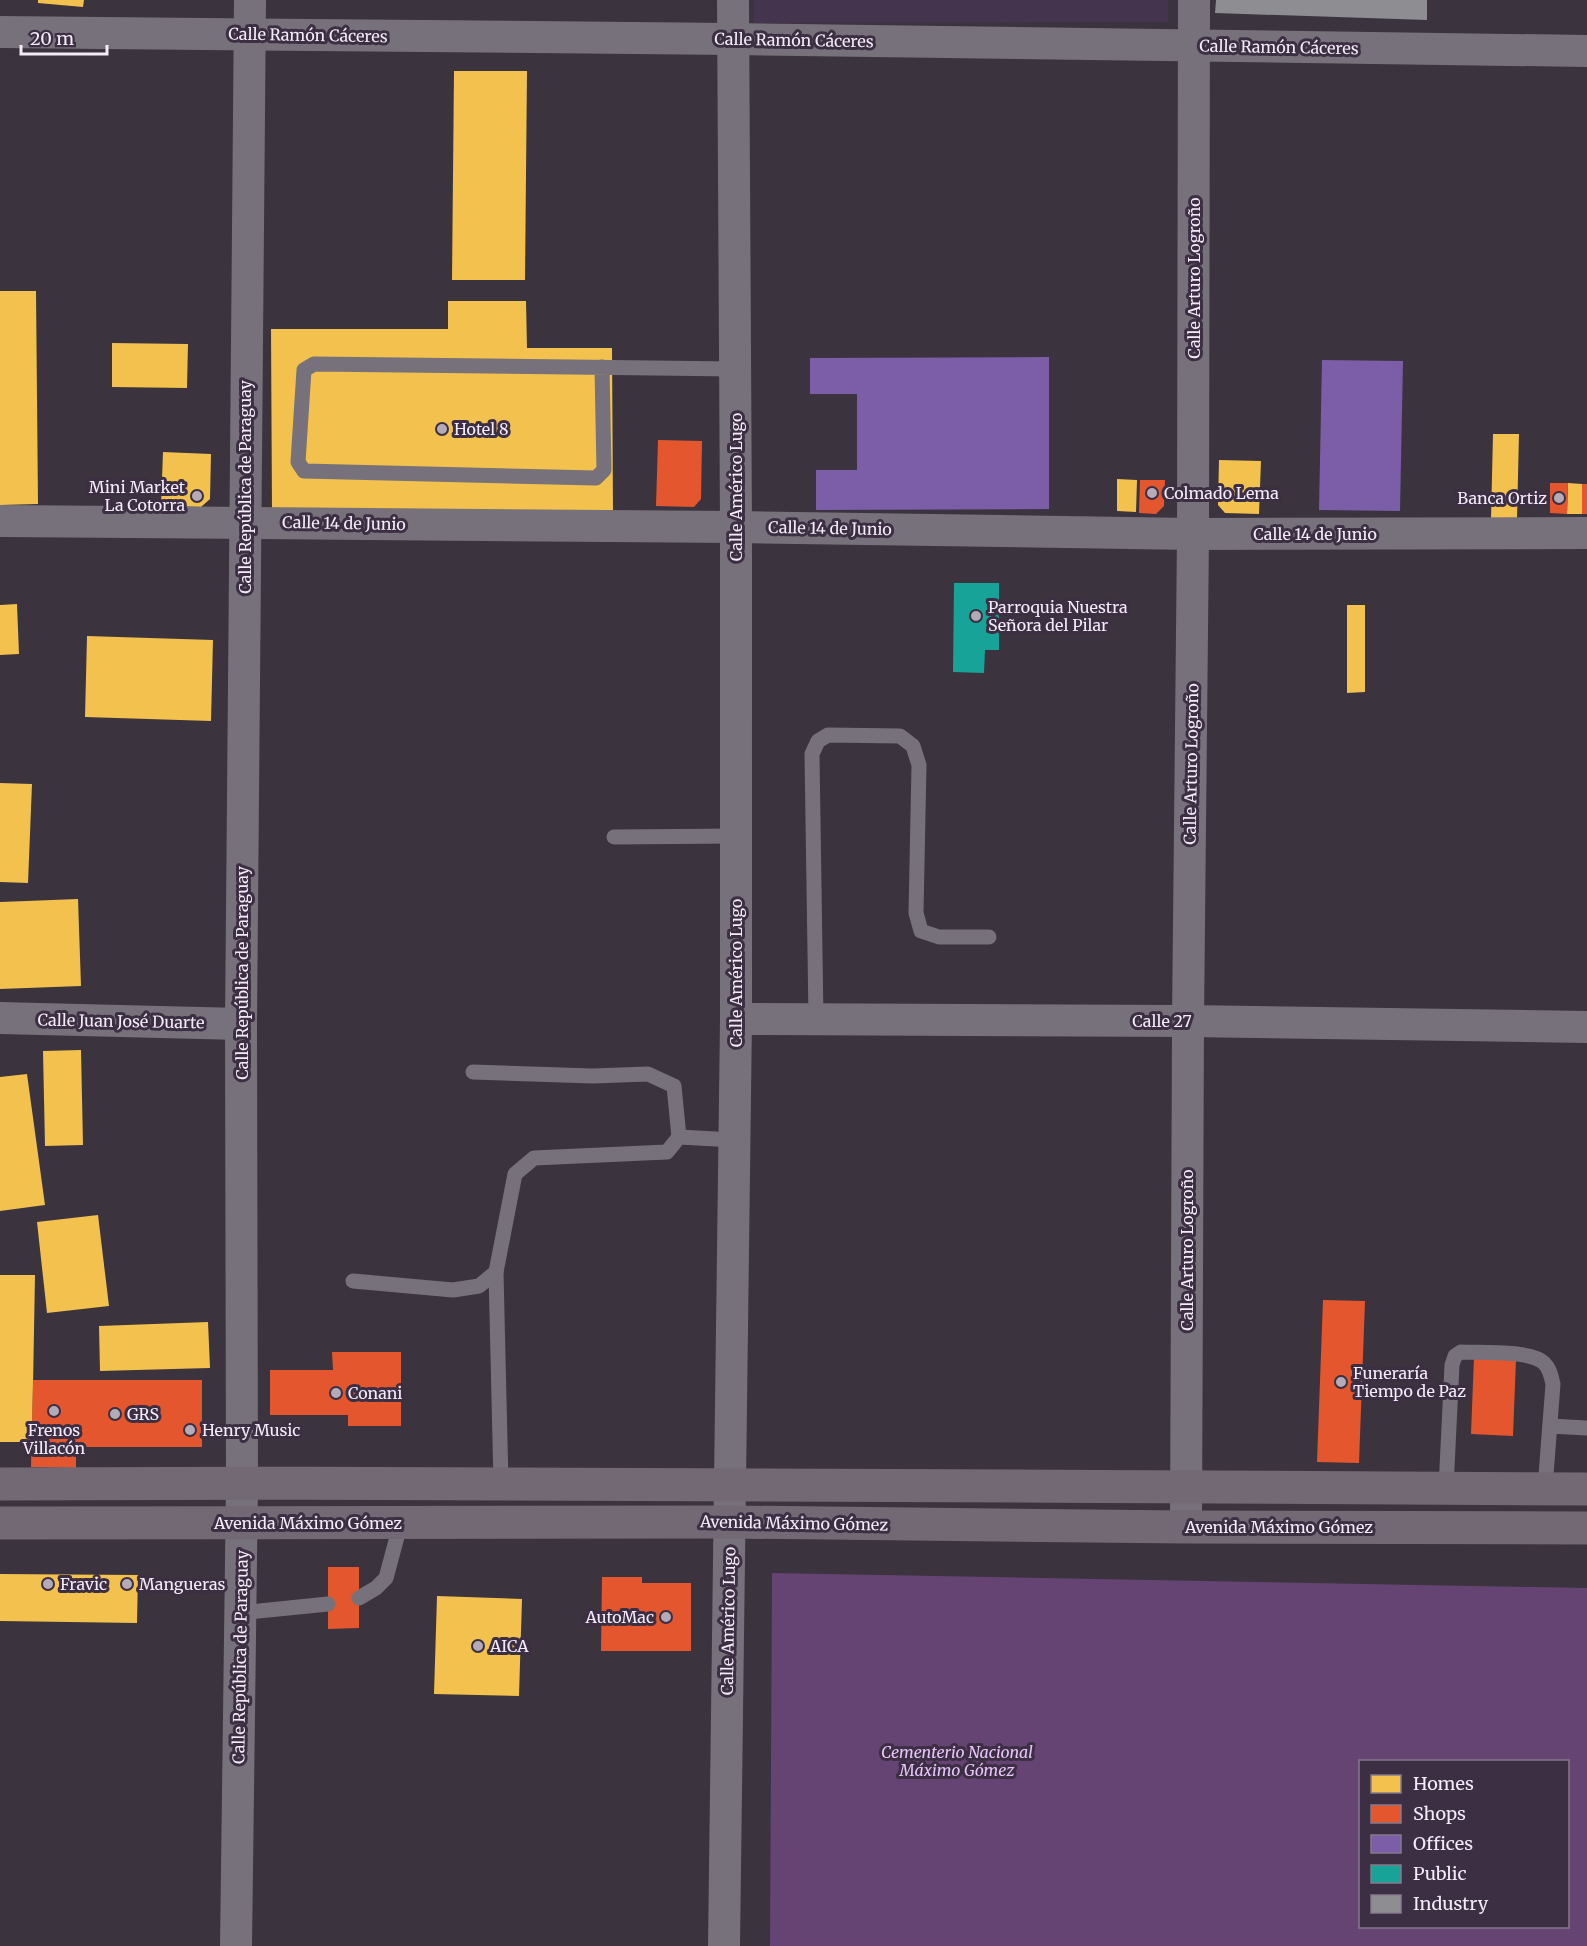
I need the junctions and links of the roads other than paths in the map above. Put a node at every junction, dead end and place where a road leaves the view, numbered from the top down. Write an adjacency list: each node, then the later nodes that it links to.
1 (250, 0): 5 (street, Calle República de Paraguay)
2 (734, 0): 6 (street, Calle Américo Lugo)
3 (1194, 0): 7 (street, Calle Arturo Logroño)
4 (0, 32): 5 (street, Calle Ramón Cáceres)
5 (250, 34): 6 (street, Calle Ramón Cáceres); 12 (street, Calle República de Paraguay)
6 (733, 39): 7 (street, Calle Ramón Cáceres); 10 (street, Calle Américo Lugo)
7 (1194, 46): 8 (street, Calle Ramón Cáceres); 15 (street, Calle Arturo Logroño)
8 (1587, 51)
9 (602, 367): 9 (lane); 10 (lane)
10 (736, 369): 13 (street, Calle Américo Lugo)
11 (0, 521): 12 (street, Calle 14 de Junio)
12 (245, 522): 13 (street, Calle 14 de Junio); 23 (street, Calle República de Paraguay)
13 (736, 527): 15 (street, Calle 14 de Junio); 16 (street, Calle Américo Lugo)
14 (1587, 533): 15 (street, Calle 14 de Junio)
15 (1193, 534): 22 (street, Calle Arturo Logroño)
16 (737, 836): 17 (lane); 20 (street, Calle Américo Lugo)
17 (614, 837)
18 (989, 937): 21 (lane)
19 (0, 1018): 23 (street, Calle Juan José Duarte)
20 (736, 1019): 21 (street, Calle 27); 27 (street, Calle Américo Lugo)
21 (816, 1019): 22 (street, Calle 27)
22 (1188, 1021): 24 (street, Calle 27); 36 (street, Calle Arturo Logroño)
23 (241, 1024): 32 (street, Calle República de Paraguay)
24 (1587, 1027)
25 (473, 1072): 26 (lane)
26 (679, 1137): 27 (lane); 28 (lane)
27 (734, 1140): 35 (street, Calle Américo Lugo)
28 (496, 1272): 29 (lane); 33 (lane)
29 (353, 1281)
30 (1550, 1426): 31 (lane); 37 (lane); 38 (lane)
31 (1587, 1428)
32 (242, 1483): 33 (main road); 34 (main road); 40 (street, Calle República de Paraguay)
33 (501, 1483): 35 (main road)
34 (0, 1484)
35 (731, 1484): 36 (main road); 42 (street, Calle Américo Lugo)
36 (1186, 1488): 37 (main road); 44 (street, Calle Arturo Logroño)
37 (1446, 1488): 38 (main road)
38 (1545, 1488): 39 (main road)
39 (1587, 1489)
40 (241, 1522): 41 (main road, Avenida Máximo Gómez); 43 (main road, Avenida Máximo Gómez); 48 (street, Calle República de Paraguay)
41 (401, 1522): 42 (main road, Avenida Máximo Gómez); 46 (lane)
42 (729, 1522): 44 (main road, Avenida Máximo Gómez); 50 (street, Calle Américo Lugo)
43 (0, 1523)
44 (1186, 1527): 45 (main road, Avenida Máximo Gómez)
45 (1587, 1528)
46 (359, 1598)
47 (328, 1604): 48 (lane)
48 (240, 1613): 49 (street, Calle República de Paraguay)
49 (236, 1946)
50 (724, 1946)

